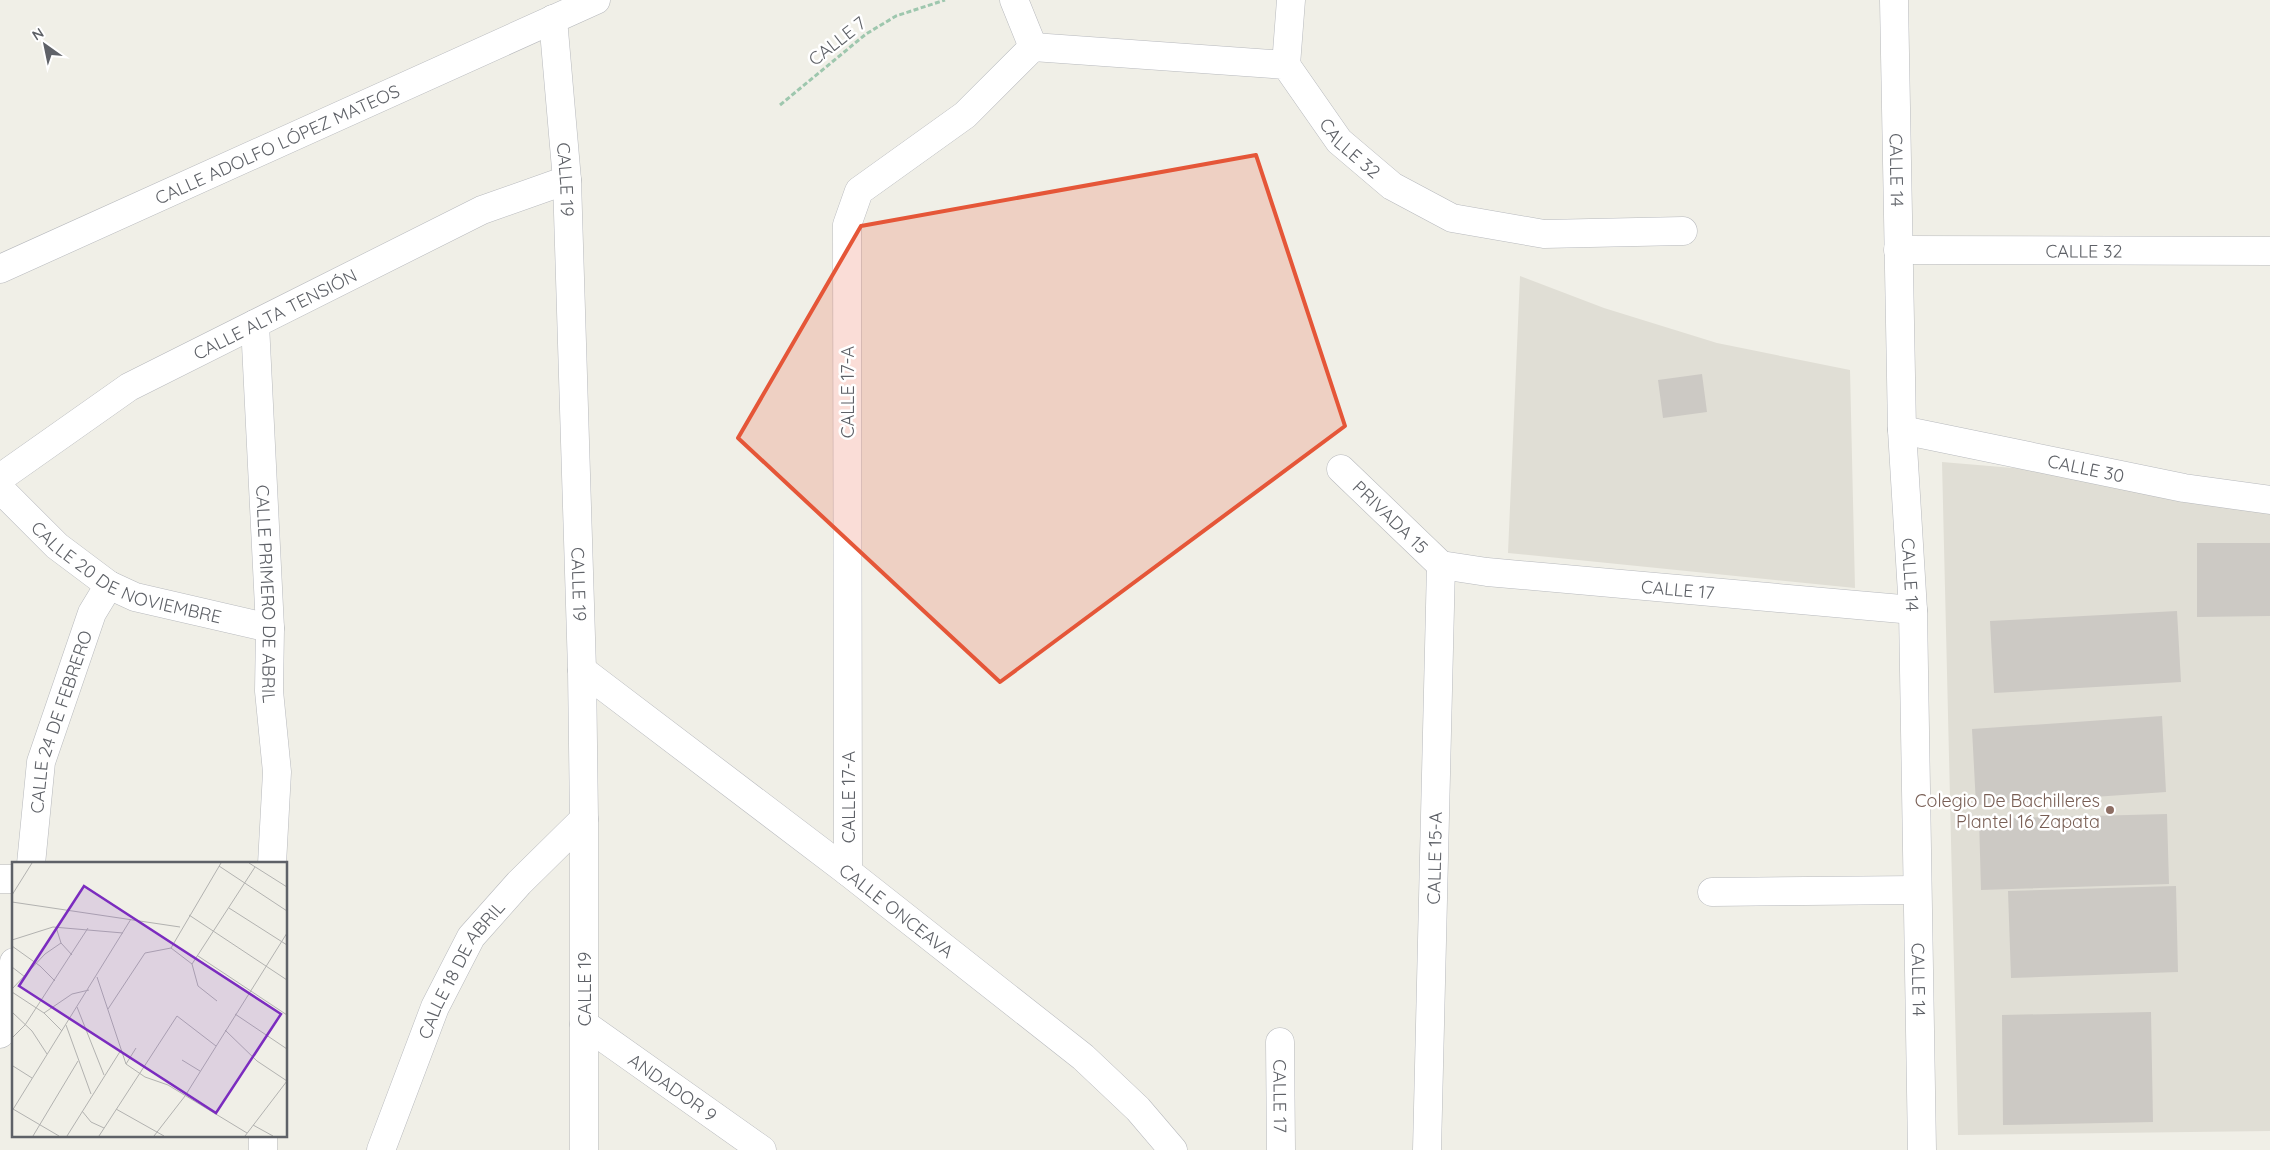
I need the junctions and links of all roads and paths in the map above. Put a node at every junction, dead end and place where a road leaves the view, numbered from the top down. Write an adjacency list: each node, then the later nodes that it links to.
1 (596, 0): 6 (street, CALLE ADOLFO LÓPEZ MATEOS)
2 (945, 0): 9 (path, CALLE 7)
3 (1014, 0): 7 (street)
4 (1291, 0): 8 (street)
5 (1894, 0): 12 (street, CALLE 14)
6 (553, 19): 10 (street, CALLE 19); 14 (street, CALLE ADOLFO LÓPEZ MATEOS)
7 (1032, 47): 8 (street); 29 (street, CALLE 17-A)
8 (1286, 65): 11 (street, CALLE 32)
9 (780, 105)
10 (567, 180): 15 (street, CALLE ALTA TENSIÓN); 25 (street, CALLE 19)
11 (1683, 231)
12 (1898, 250): 13 (street, CALLE 32); 16 (street, CALLE 14)
13 (2270, 251)
14 (0, 269)
15 (255, 324): 18 (street, CALLE ALTA TENSIÓN); 24 (street, CALLE PRIMERO DE ABRIL)
16 (1902, 430): 20 (street, CALLE 30); 23 (street, CALLE 14)
17 (1341, 468): 21 (street, PRIVADA 15)
18 (0, 478)
19 (0, 489): 22 (street, CALLE 20 DE NOVIEMBRE)
20 (2270, 500)
21 (1441, 565): 23 (street, CALLE 17); 41 (street, CALLE 15-A)
22 (108, 586): 24 (street, CALLE 20 DE NOVIEMBRE); 27 (street, CALLE 24 DE FEBRERO)
23 (1913, 610): 30 (street, CALLE 14)
24 (270, 628): 28 (street, CALLE PRIMERO DE ABRIL)
25 (582, 670): 26 (street, CALLE 19); 29 (street, CALLE ONCEAVA)
26 (584, 819): 33 (street, CALLE 19); 37 (street, CALLE 18 DE ABRIL)
27 (31, 862)
28 (272, 862)
29 (848, 872): 36 (street, CALLE ONCEAVA)
30 (1917, 890): 31 (street); 42 (street, CALLE 14)
31 (1712, 892)
32 (12, 972): 34 (street)
33 (584, 1024): 38 (street, CALLE 19); 39 (street, ANDADOR 9)
34 (0, 1034)
35 (1280, 1042): 40 (street, CALLE 17)
36 (1166, 1147)
37 (381, 1150)
38 (584, 1150)
39 (762, 1150)
40 (1281, 1150)
41 (1427, 1150)
42 (1922, 1150)

